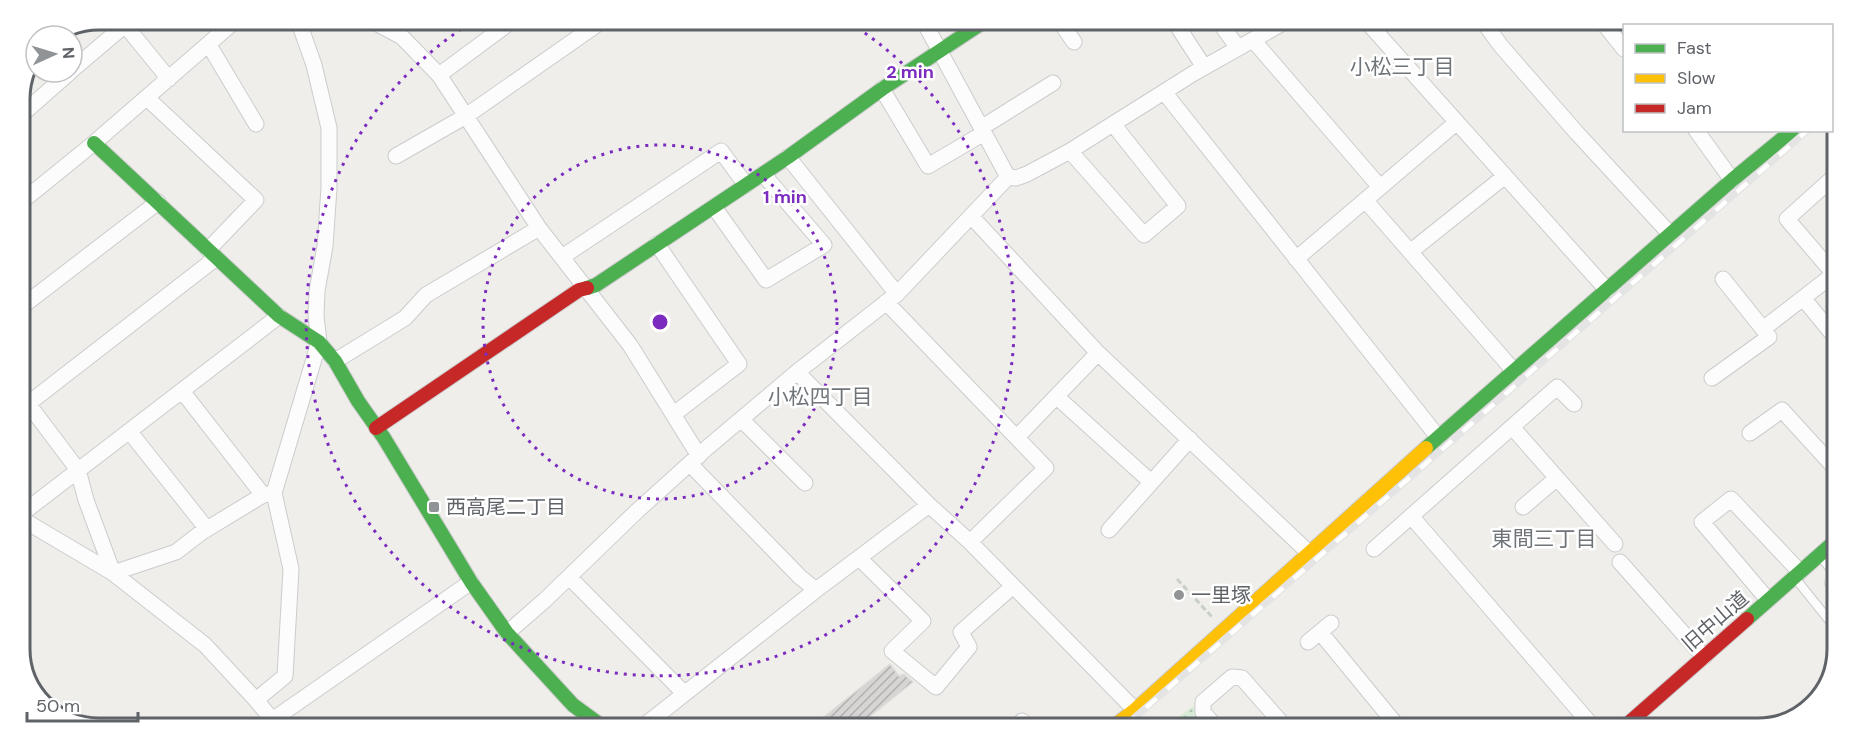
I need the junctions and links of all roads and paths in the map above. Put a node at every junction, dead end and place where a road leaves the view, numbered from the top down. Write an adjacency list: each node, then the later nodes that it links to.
1 (119, 30): 23 (street)
2 (129, 30): 26 (street)
3 (225, 30): 19 (street)
4 (302, 30): 74 (street)
5 (389, 30): 25 (street)
6 (496, 30): 25 (street)
7 (589, 30): 33 (street)
8 (930, 30): 22 (street)
9 (972, 30): 22 (street)
10 (1066, 30): 18 (street)
11 (1180, 30): 24 (street)
12 (1225, 30): 20 (street)
13 (1268, 30): 17 (street)
14 (1374, 30): 34 (street)
15 (1489, 30): 57 (street)
16 (1609, 30): 21 (street)
17 (1252, 40): 20 (street); 50 (street)
18 (1074, 42)
19 (208, 45): 26 (street); 35 (street)
20 (1238, 48): 24 (street)
21 (1623, 48)
22 (940, 51): 29 (street); 37 (street)
23 (84, 60)
24 (1203, 67): 30 (street)
25 (439, 75): 33 (street)
26 (169, 79): 31 (street)
27 (1053, 83): 37 (street)
28 (56, 84): 32 (street)
29 (882, 89): 37 (street); 43 (street)
30 (1164, 92): 36 (street); 62 (street)
31 (147, 98): 40 (street); 60 (street)
32 (30, 107)
33 (466, 116): 42 (street); 56 (street)
34 (1456, 122): 45 (street); 50 (street)
35 (256, 124)
36 (1113, 124): 41 (street); 41 (street)
37 (983, 130): 46 (street)
38 (1697, 132): 47 (street)
39 (1791, 132): 47 (street)
40 (94, 143): 51 (street); 53 (street)
41 (1070, 151): 46 (street)
42 (396, 156)
43 (788, 157): 44 (street); 68 (street)
44 (763, 174): 49 (street); 54 (street)
45 (1505, 176): 59 (street); 67 (street)
46 (1008, 177): 55 (street)
47 (1732, 180): 57 (street)
48 (1827, 182): 63 (street)
49 (746, 185): 54 (street); 61 (street)
50 (1380, 187): 52 (street)
51 (30, 189)
52 (1365, 200): 59 (street); 62 (street)
53 (158, 202): 60 (street); 70 (street)
54 (714, 207): 58 (street)
55 (971, 216): 68 (street); 75 (street)
56 (539, 228): 61 (street); 76 (street)
57 (1670, 234): 67 (street)
58 (657, 244): 66 (street); 85 (street)
59 (1410, 252): 77 (street)
60 (212, 254): 71 (street); 81 (street)
61 (562, 257): 66 (street)
62 (1296, 259): 92 (street)
63 (1827, 265)
64 (1723, 279): 73 (street)
65 (1827, 280): 69 (street)
66 (587, 288): 85 (street); 88 (street)
67 (1607, 290): 77 (street)
68 (892, 298): 78 (street); 91 (street)
69 (1803, 298): 72 (street); 73 (street)
70 (30, 300)
71 (279, 316): 74 (street); 80 (street)
72 (1827, 327)
73 (1763, 329): 79 (street)
74 (319, 342): 76 (street); 100 (street)
75 (1098, 353): 82 (street); 93 (street)
76 (335, 362): 88 (street)
77 (1514, 371): 92 (street)
78 (797, 372): 86 (street); 101 (street)
79 (1712, 378)
80 (182, 391): 89 (street); 100 (street)
81 (30, 396)
82 (1057, 397): 91 (street); 98 (street)
83 (1574, 404): 87 (street)
84 (30, 412): 96 (street)
85 (674, 414): 95 (street)
86 (741, 419): 95 (street); 99 (street)
87 (1512, 426): 97 (street); 104 (street)
88 (376, 428): 121 (street)
89 (129, 431): 96 (street); 106 (street)
90 (1750, 433): 94 (street)
91 (1017, 437): 108 (street)
92 (1438, 437): 112 (street)
93 (1190, 439): 98 (street); 112 (street)
94 (1827, 459)
95 (694, 460): 119 (street); 123 (street)
96 (78, 470): 103 (street); 117 (street)
97 (1557, 478): 102 (street); 109 (street)
98 (1151, 482): 107 (street)
99 (805, 483)
100 (268, 494): 106 (street); 131 (street)
101 (929, 505): 108 (street); 114 (street)
102 (1523, 507)
103 (30, 508)
104 (1411, 516): 111 (street); 141 (street)
105 (30, 522): 117 (street)
106 (207, 529): 117 (street)
107 (1109, 530)
108 (970, 542): 122 (street)
109 (1615, 544)
110 (1827, 548): 113 (street, 旧中山道)
111 (1374, 549)
112 (1309, 553): 126 (street)
113 (1819, 555): 116 (lane); 118 (street, 旧中山道)
114 (859, 558): 122 (street); 123 (street)
115 (1620, 562): 129 (street)
116 (1827, 565)
117 (113, 573): 131 (street)
118 (1797, 574): 124 (street, 旧中山道); 124 (street); 125 (lane)
119 (568, 577): 128 (street); 130 (street)
120 (1177, 579): 126 (path)
121 (471, 582): 128 (street); 134 (street)
122 (1013, 586): 132 (street)
123 (816, 590): 130 (street)
124 (1768, 600): 129 (street, 旧中山道)
125 (1827, 617)
126 (1224, 630): 132 (street)
127 (1319, 632): 140 (street)
128 (507, 633): 135 (street)
129 (1704, 657): 142 (street, 旧中山道)
130 (684, 693): 136 (street)
131 (256, 700): 133 (street)
132 (1135, 710): 137 (street)
133 (269, 718)
134 (278, 718)
135 (591, 718)
136 (654, 718)
137 (1124, 718)
138 (1209, 718): 139 (street)
139 (1277, 718)
140 (1391, 718)
141 (1585, 718)
142 (1634, 718)

